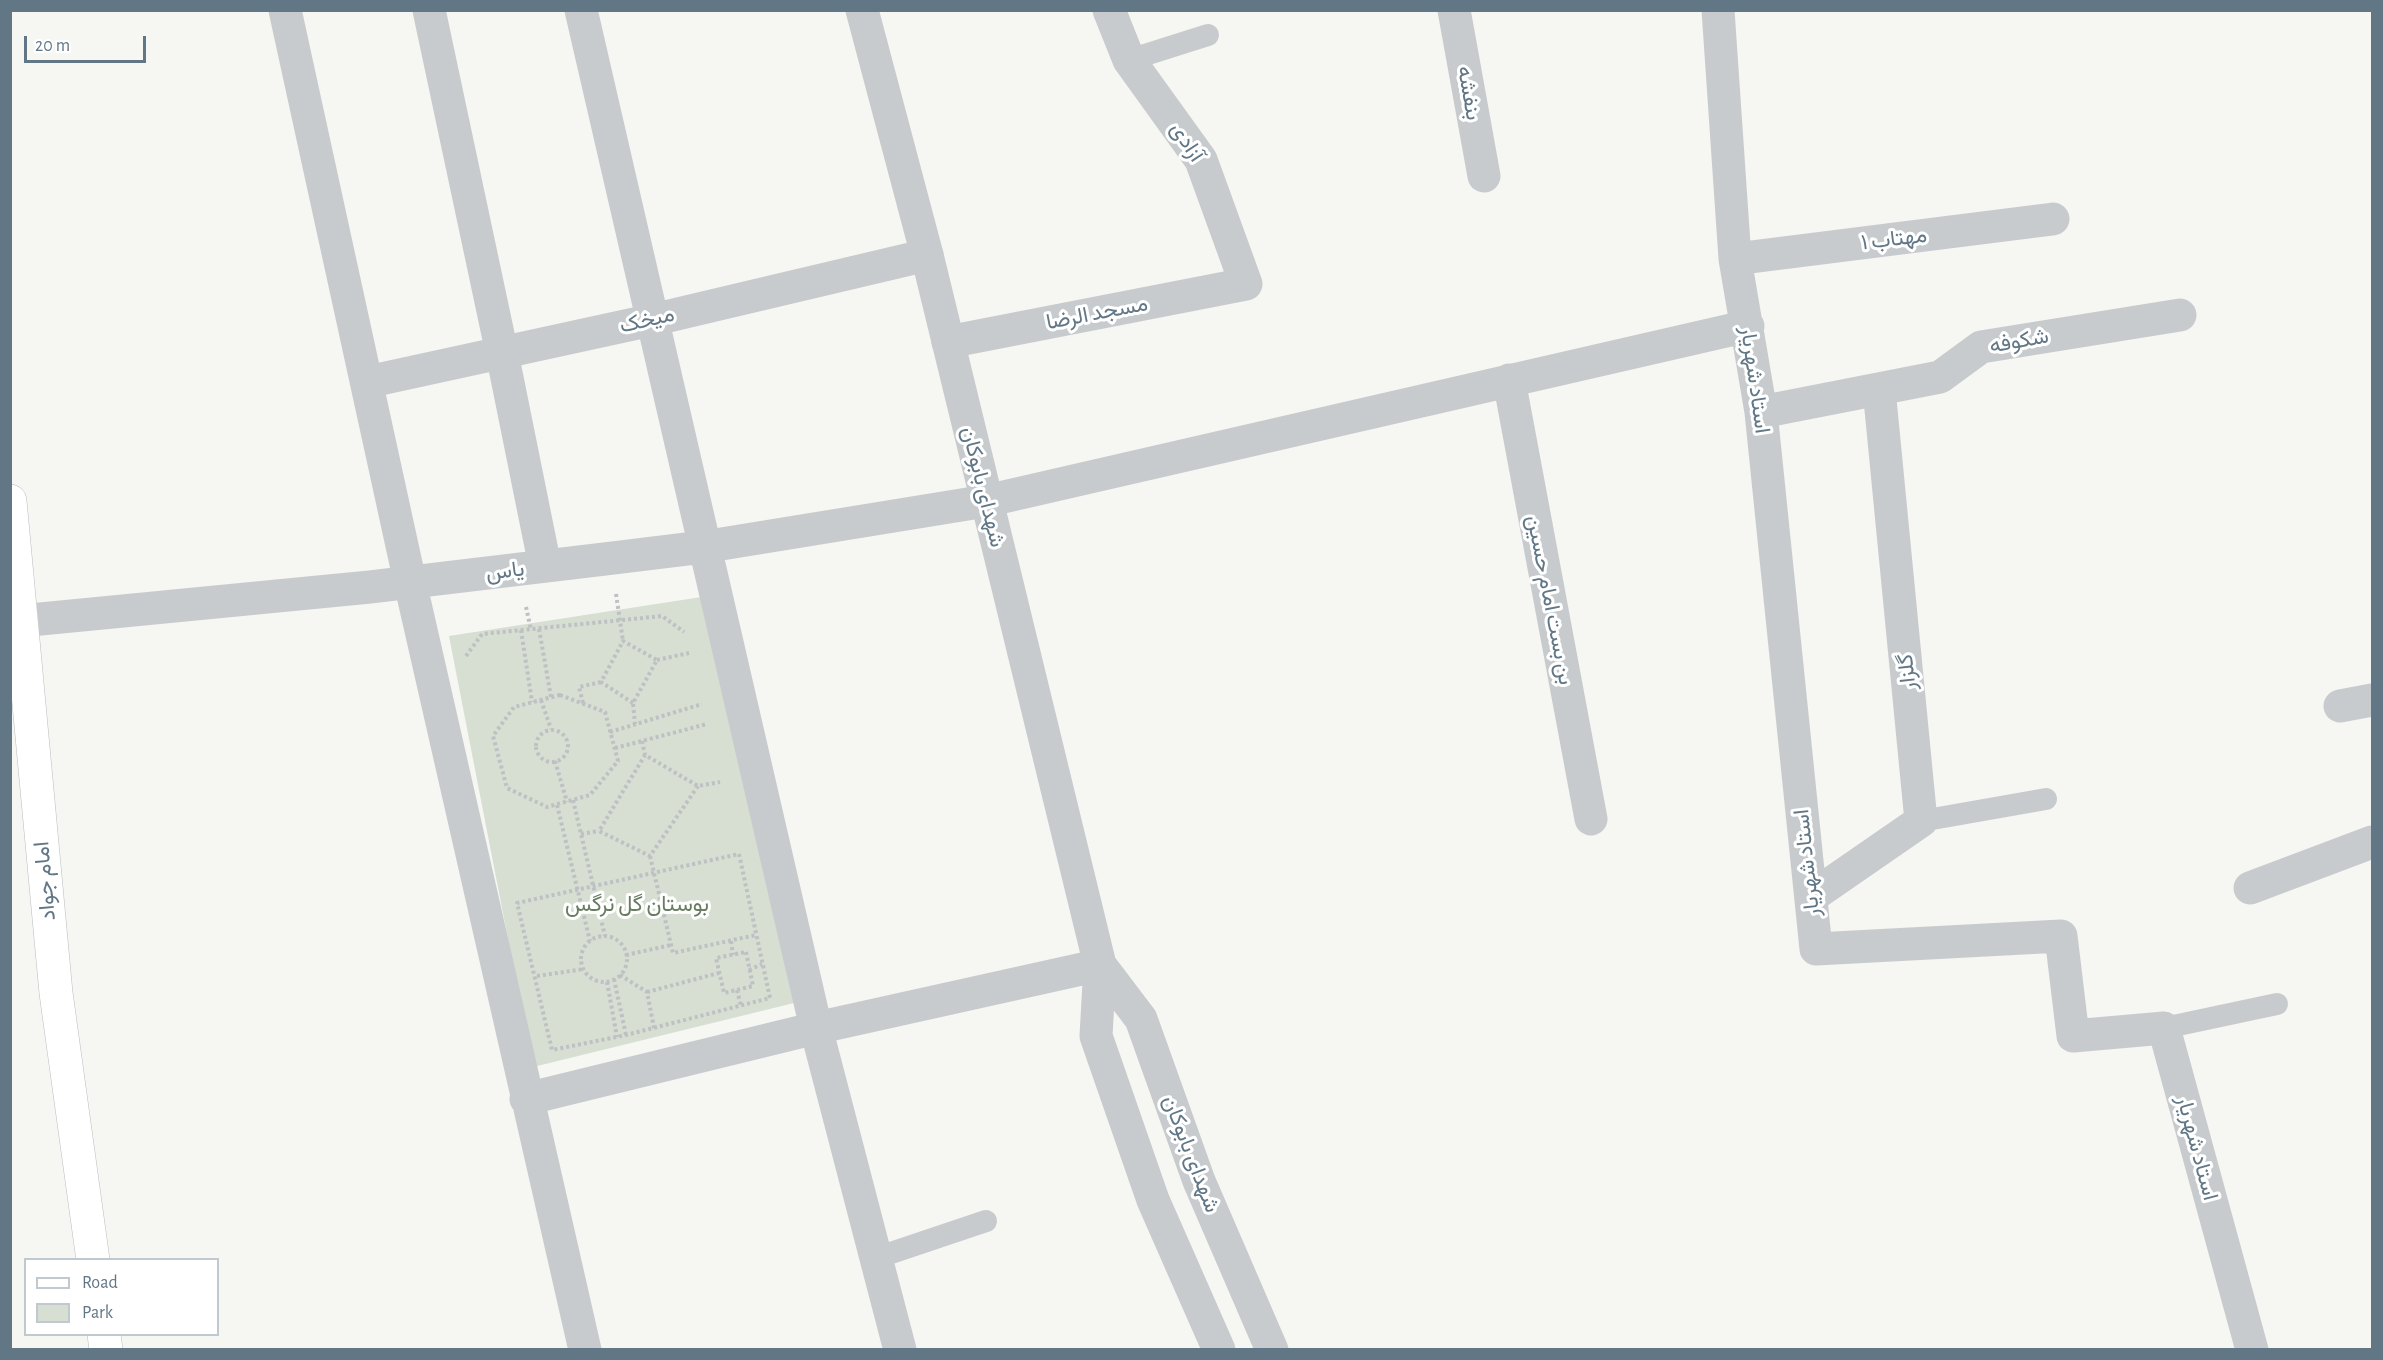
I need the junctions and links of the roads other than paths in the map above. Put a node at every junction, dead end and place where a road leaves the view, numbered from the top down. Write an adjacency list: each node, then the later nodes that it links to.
1 (285, 10): 21 (street)
2 (429, 10): 19 (street)
3 (581, 10): 16 (street)
4 (862, 10): 12 (street, شهدای بابوکان)
5 (1108, 10): 9 (street, آزادی)
6 (1454, 10): 10 (street, بنفشه)
7 (1718, 10): 13 (street, استاد شهریار)
8 (1208, 35): 9 (lane)
9 (1129, 60): 14 (street, آزادی)
10 (1484, 176)
11 (2054, 219): 13 (street, مهتاب ۱)
12 (927, 255): 16 (street, میخک); 18 (street, شهدای بابوکان)
13 (1734, 258): 17 (street, استاد شهریار)
14 (1246, 284): 18 (street, مسجد الرضا)
15 (2180, 315): 22 (street, شکوفه)
16 (652, 320): 19 (street, میخک); 26 (street)
17 (1748, 326): 20 (street, یاس); 23 (street, استاد شهریار)
18 (948, 342): 25 (street, شهدای بابوکان)
19 (502, 353): 21 (street, میخک); 27 (street)
20 (1509, 380): 25 (street, یاس); 33 (street, بن بست امام حسین)
21 (367, 382): 28 (street)
22 (1879, 389): 23 (street, شکوفه); 34 (street, گلزار)
23 (1761, 412): 37 (street, استاد شهریار)
24 (10, 501): 29 (main road, امام جواد)
25 (986, 501): 26 (street, یاس); 38 (street, شهدای بابوکان)
26 (703, 547): 27 (street, یاس); 40 (street)
27 (544, 566): 28 (street, یاس)
28 (410, 582): 29 (street, یاس); 42 (street)
29 (21, 621): 44 (main road, امام جواد)
30 (2373, 700): 31 (street)
31 (2340, 706)
32 (2046, 799): 34 (lane)
33 (1591, 819)
34 (1921, 821): 37 (street)
35 (2373, 842): 36 (street)
36 (2250, 888)
37 (1811, 897): 41 (street, استاد شهریار)
38 (1100, 965): 40 (street); 48 (street, شهدای بابوکان); 49 (street, شهدای بابوکان)
39 (2277, 1004): 41 (lane)
40 (816, 1028): 42 (street); 45 (street)
41 (2164, 1028): 50 (street, استاد شهریار)
42 (526, 1099): 46 (street)
43 (986, 1221): 45 (lane)
44 (93, 1258)
45 (876, 1258): 47 (street)
46 (585, 1350)
47 (900, 1350)
48 (1219, 1350)
49 (1272, 1350)
50 (2252, 1350)

